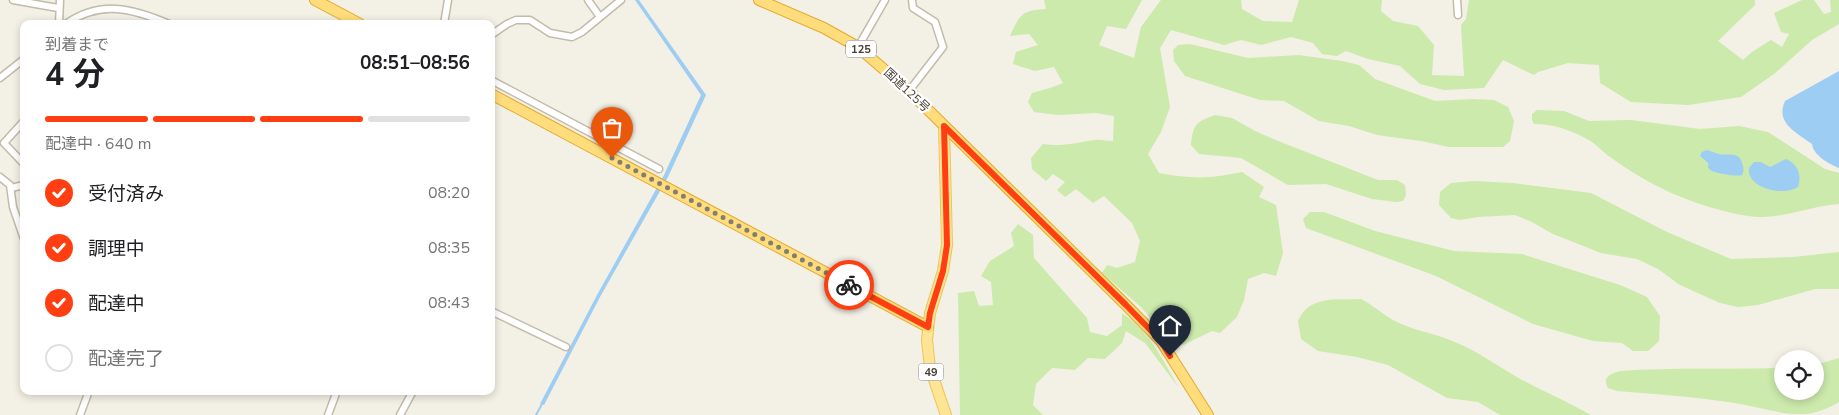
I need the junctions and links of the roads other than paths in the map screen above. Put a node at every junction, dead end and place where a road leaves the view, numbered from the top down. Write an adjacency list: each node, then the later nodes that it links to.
1 (13, 0): 11 (street)
2 (60, 0): 11 (street)
3 (315, 0): 17 (highway)
4 (448, 0): 18 (street)
5 (588, 0): 13 (street)
6 (621, 0): 13 (street)
7 (759, 0): 20 (highway, 国道125号 / 125)
8 (885, 0): 20 (street)
9 (912, 0): 24 (street)
10 (1456, 0): 12 (street)
11 (58, 8): 14 (street)
12 (1458, 15)
13 (600, 17): 19 (street)
14 (58, 20)
15 (70, 20): 16 (street)
16 (154, 20)
17 (352, 20)
18 (445, 20)
19 (495, 32)
20 (858, 46): 24 (highway, 国道125号 / 125)
21 (20, 62): 22 (street)
22 (0, 78)
23 (495, 82): 29 (street)
24 (909, 91): 27 (highway, 国道125号 / 125)
25 (495, 96): 35 (highway)
26 (20, 125): 28 (street)
27 (944, 126): 35 (main road, 49); 44 (highway, 国道125号 / 125)
28 (20, 160)
29 (659, 169)
30 (0, 177): 32 (street)
31 (20, 186): 32 (street)
32 (11, 188): 33 (street)
33 (20, 227)
34 (495, 313): 36 (street)
35 (928, 327): 43 (main road, 49)
36 (566, 347)
37 (88, 395): 40 (street)
38 (336, 395): 41 (street)
39 (411, 395): 42 (street)
40 (80, 415)
41 (328, 415)
42 (400, 415)
43 (946, 415)
44 (1208, 415)

